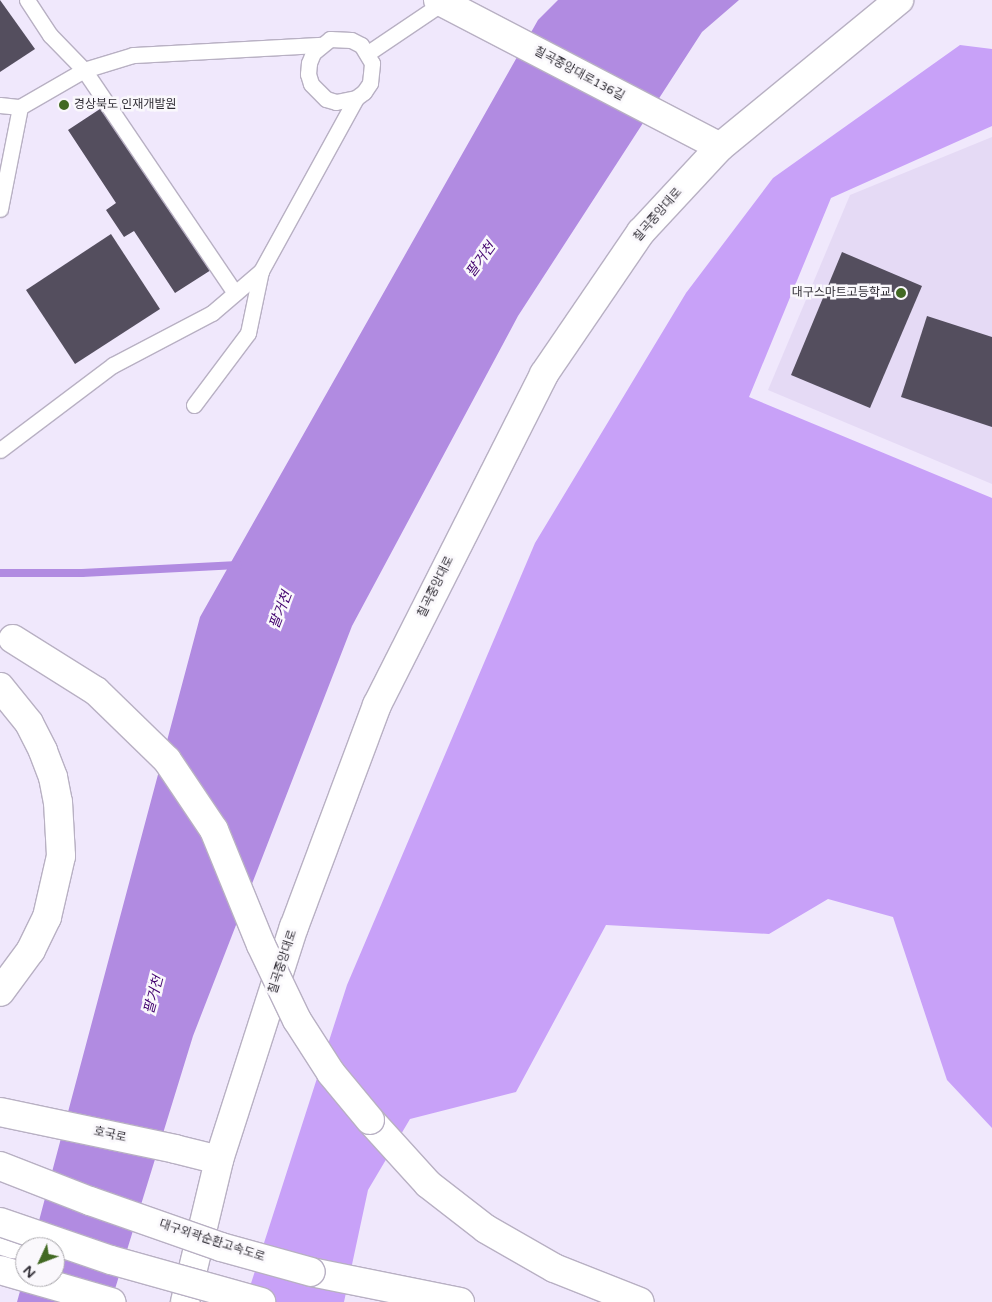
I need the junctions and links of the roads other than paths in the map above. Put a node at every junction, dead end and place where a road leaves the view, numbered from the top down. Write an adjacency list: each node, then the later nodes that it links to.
1 (27, 0): 6 (lane)
2 (900, 0): 10 (main road, 칠곡중앙대로)
3 (440, 2): 5 (lane); 10 (main road, 칠곡중앙대로136길)
4 (320, 45): 5 (lane); 6 (lane); 7 (lane)
5 (368, 53): 7 (lane)
6 (84, 70): 9 (lane); 13 (lane)
7 (356, 98): 12 (lane)
8 (0, 105): 9 (lane)
9 (20, 107): 11 (lane)
10 (720, 147): 20 (main road, 칠곡중앙대로)
11 (0, 209)
12 (261, 271): 13 (lane); 14 (lane)
13 (235, 294): 15 (lane)
14 (194, 405)
15 (0, 450)
16 (0, 632): 30 (main road, bridge)
17 (0, 687): 18 (main road)
18 (0, 992)
19 (0, 1112): 20 (main road, 호국로)
20 (220, 1160): 27 (main road, 칠곡중앙대로)
21 (0, 1166): 29 (main road, 대구외곽순환고속도로, bridge)
22 (0, 1222): 24 (main road, bridge)
23 (0, 1240): 24 (main road, bridge)
24 (77, 1249): 28 (main road, bridge)
25 (0, 1270): 26 (main road)
26 (111, 1302)
27 (185, 1302)
28 (261, 1302)
29 (460, 1302)
30 (640, 1302)

